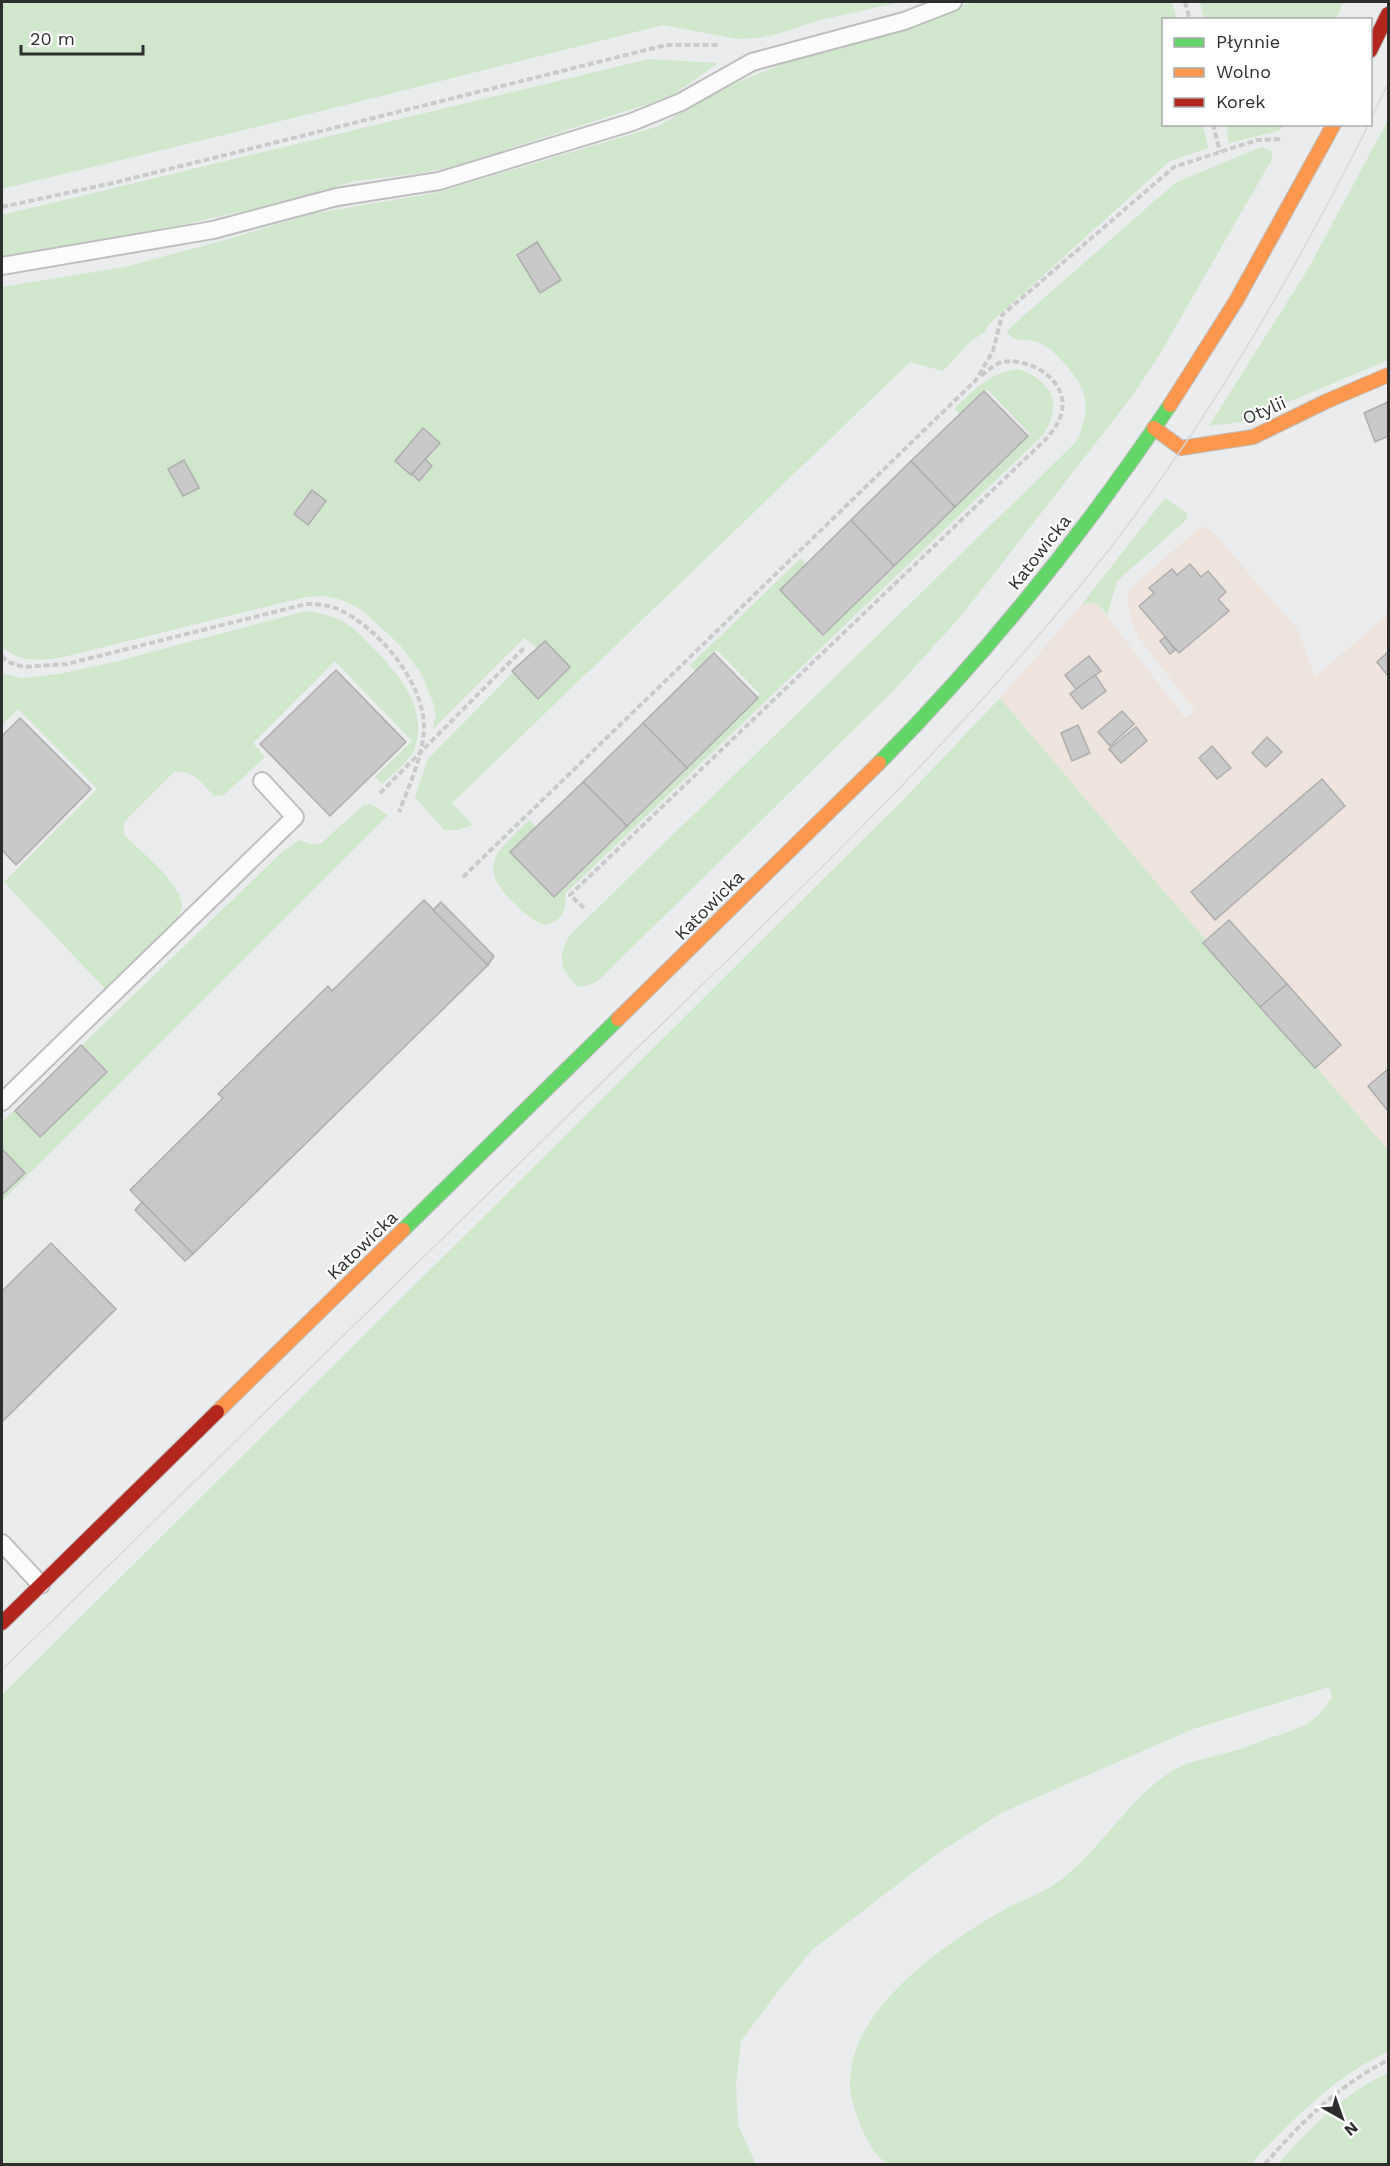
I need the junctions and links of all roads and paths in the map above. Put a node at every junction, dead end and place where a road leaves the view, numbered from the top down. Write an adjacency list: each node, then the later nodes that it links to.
1 (953, 2): 12 (lane)
2 (1185, 2): 4 (path)
3 (1389, 14): 6 (street)
4 (1189, 18)
5 (721, 45): 11 (path)
6 (1372, 49)
7 (1214, 126): 10 (path)
8 (1333, 126): 15 (street, Katowicka)
9 (1293, 138): 10 (path)
10 (1220, 152): 14 (path)
11 (2, 207)
12 (2, 266)
13 (1389, 375): 15 (street, Otylii)
14 (976, 380): 22 (path); 23 (path)
15 (1154, 428): 26 (street, Katowicka)
16 (525, 647): 18 (path)
17 (2, 658): 18 (path)
18 (419, 753): 20 (path); 21 (path)
19 (262, 781): 24 (lane)
20 (380, 792)
21 (399, 812)
22 (463, 877)
23 (584, 908)
24 (2, 1102)
25 (2, 1544): 26 (lane)
26 (41, 1585): 27 (street, Katowicka)
27 (2, 1623)
28 (1389, 2060): 29 (path)
29 (1265, 2164)

